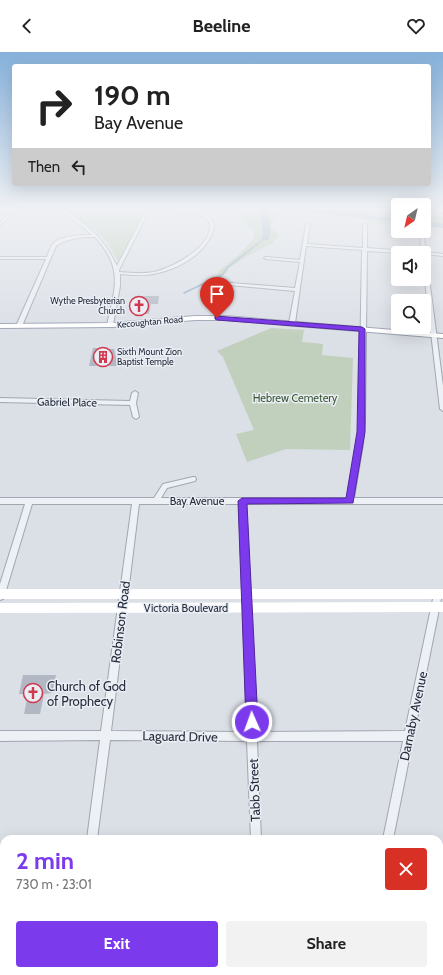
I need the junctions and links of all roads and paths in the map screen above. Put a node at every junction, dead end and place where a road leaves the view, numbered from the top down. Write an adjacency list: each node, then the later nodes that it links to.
1 (50, 251): 10 (street)
2 (107, 251): 13 (street)
3 (127, 251): 13 (street)
4 (196, 251): 13 (street)
5 (303, 251): 12 (street)
6 (365, 251): 21 (street)
7 (431, 254): 8 (street)
8 (443, 255)
9 (0, 258): 10 (street)
10 (48, 258): 20 (street)
11 (266, 258): 12 (street)
12 (301, 261): 16 (street)
13 (117, 272): 18 (street)
14 (220, 283): 16 (street)
15 (430, 286): 22 (street)
16 (296, 290): 17 (street)
17 (292, 323): 18 (main road, Kecoughtan Road); 21 (main road, Kecoughtan Road)
18 (110, 325): 20 (main road, Kecoughtan Road)
19 (0, 326): 20 (main road, Kecoughtan Road)
20 (19, 326)
21 (362, 329): 22 (main road, Kecoughtan Road); 33 (street)
22 (439, 336): 26 (street)
23 (135, 393): 25 (street)
24 (0, 400): 25 (street, Gabriel Place)
25 (133, 403): 27 (street)
26 (443, 408)
27 (136, 417)
28 (193, 479): 31 (street)
29 (29, 501): 30 (street, Bay Avenue); 35 (street, Bay Avenue); 39 (street)
30 (136, 501): 31 (street, Bay Avenue); 36 (street, Robinson Road)
31 (156, 501): 32 (street, Bay Avenue)
32 (242, 501): 33 (street, Bay Avenue); 37 (street, Tabb Street)
33 (350, 501): 34 (street, Bay Avenue)
34 (443, 501)
35 (0, 502)
36 (123, 594): 37 (main road, Victoria Boulevard); 39 (main road, Victoria Boulevard); 42 (street, Robinson Road)
37 (246, 594): 38 (main road, Victoria Boulevard); 43 (street, Tabb Street)
38 (440, 594): 40 (street, Darnaby Avenue)
39 (0, 595)
40 (439, 607): 43 (main road, Victoria Boulevard); 46 (street, Darnaby Avenue)
41 (0, 608): 42 (main road, Victoria Boulevard)
42 (122, 608): 43 (main road, Victoria Boulevard); 44 (street, Robinson Road)
43 (247, 608): 47 (street, Tabb Street)
44 (106, 735): 45 (street, Laguard Drive); 47 (street, Laguard Drive); 48 (street, Robinson Road)
45 (0, 736)
46 (409, 736): 47 (street, Laguard Drive); 50 (street, Darnaby Avenue)
47 (252, 737): 49 (street, Tabb Street)
48 (93, 835)
49 (256, 835)
50 (389, 835)

